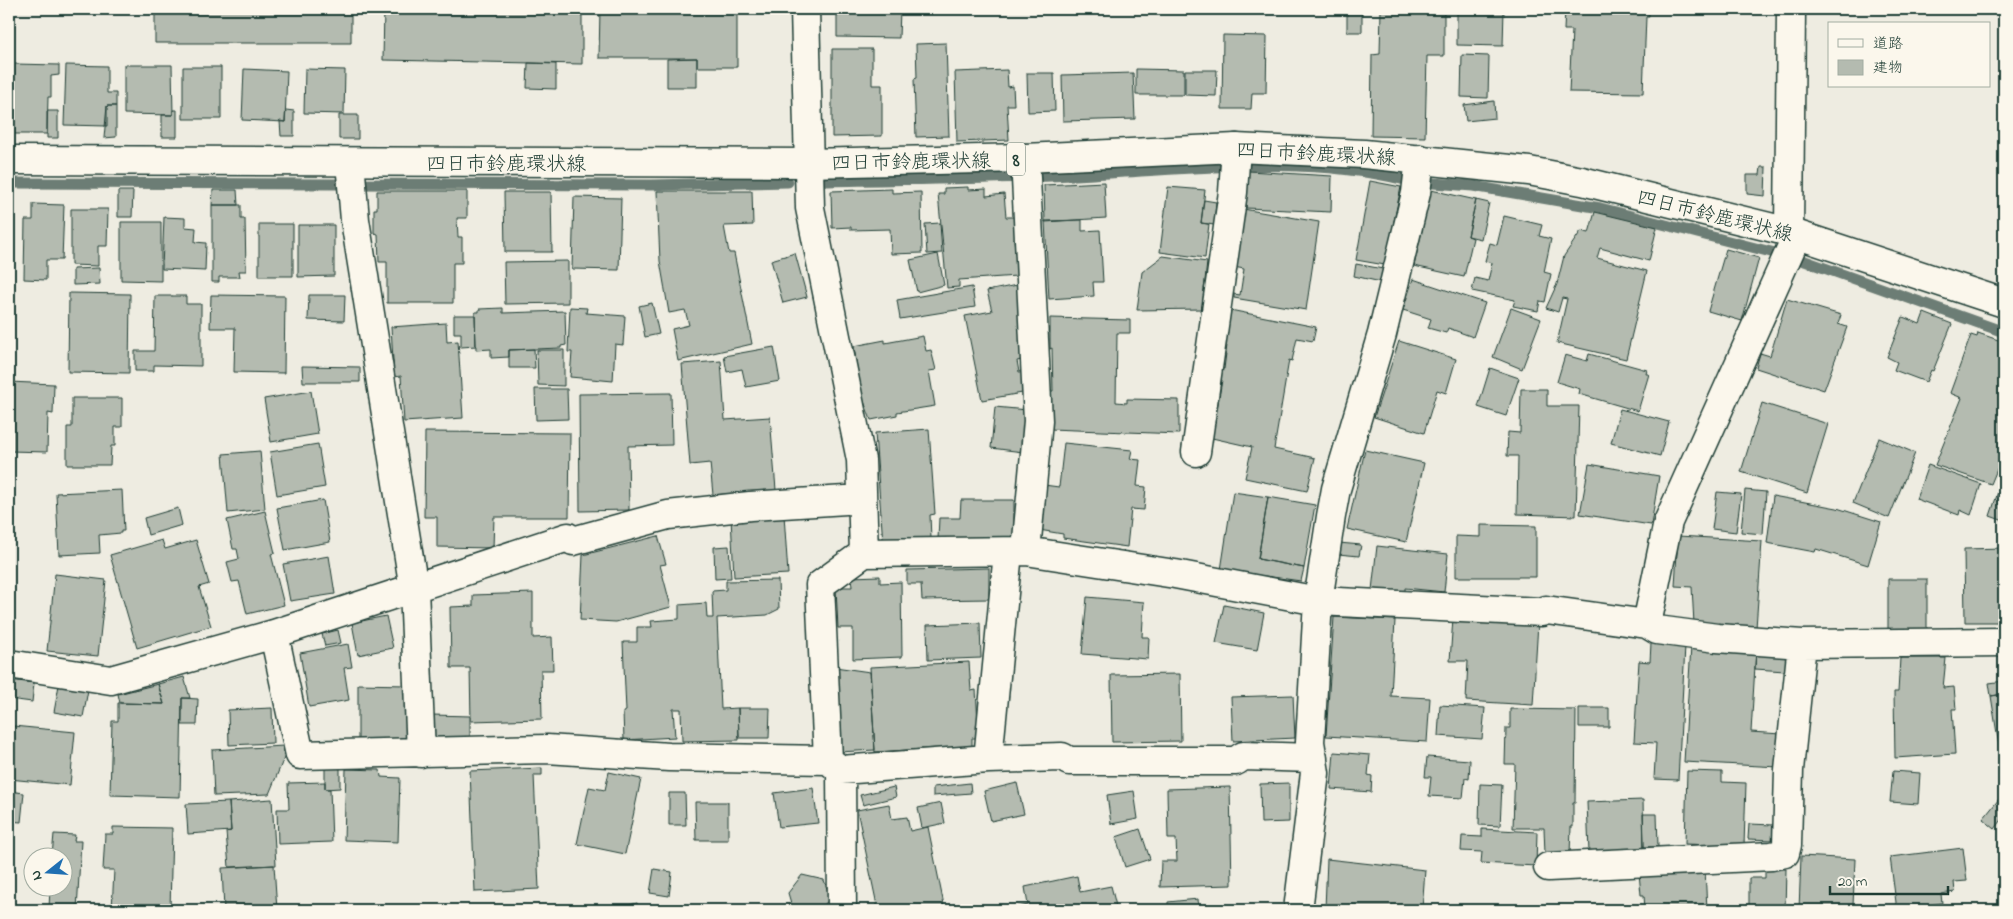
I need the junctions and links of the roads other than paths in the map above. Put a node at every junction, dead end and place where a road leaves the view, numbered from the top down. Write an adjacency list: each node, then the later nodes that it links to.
1 (805, 9): 7 (street)
2 (1791, 9): 9 (street)
3 (1236, 148): 4 (street, 四日市鈴鹿環状線 / 8); 6 (street, 四日市鈴鹿環状線 / 8); 11 (street)
4 (1420, 159): 9 (street, 四日市鈴鹿環状線 / 8); 16 (street)
5 (9, 160): 8 (street, 四日市鈴鹿環状線 / 8)
6 (1026, 160): 7 (street, 四日市鈴鹿環状線 / 8); 13 (street)
7 (808, 163): 8 (street, 四日市鈴鹿環状線 / 8); 12 (street)
8 (350, 164): 15 (street)
9 (1794, 235): 10 (street, 四日市鈴鹿環状線 / 8); 17 (street)
10 (2004, 303)
11 (1196, 452)
12 (862, 499): 14 (street); 15 (street)
13 (1017, 552): 14 (street); 16 (street); 24 (street)
14 (864, 553): 25 (street)
15 (414, 589): 18 (street); 22 (street)
16 (1318, 601): 17 (street); 23 (street)
17 (1647, 624): 20 (street)
18 (274, 634): 21 (street); 22 (street)
19 (2004, 642): 20 (street)
20 (1802, 644): 26 (street)
21 (9, 664)
22 (422, 753): 25 (street)
23 (1313, 758): 24 (street); 28 (street)
24 (988, 759): 25 (street)
25 (835, 765): 27 (street)
26 (1548, 867)
27 (842, 910)
28 (1298, 910)

